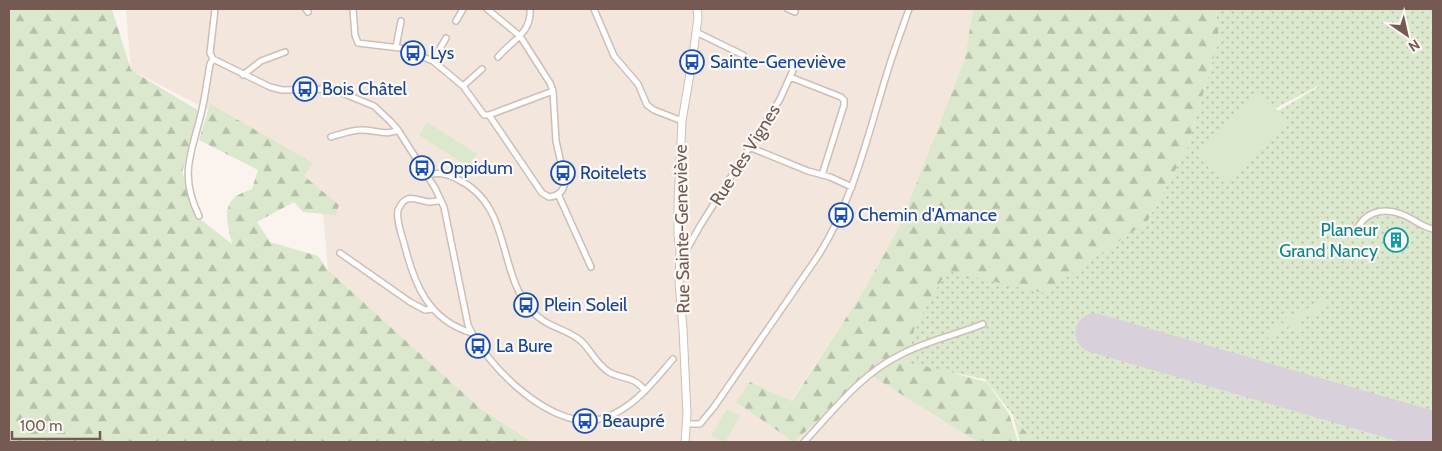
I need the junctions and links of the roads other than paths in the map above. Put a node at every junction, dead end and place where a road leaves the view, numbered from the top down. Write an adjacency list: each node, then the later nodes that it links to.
1 (216, 9): 20 (street)
2 (353, 9): 16 (street)
3 (463, 9): 12 (street)
4 (487, 9): 14 (street)
5 (530, 9): 14 (street)
6 (594, 9): 29 (street)
7 (699, 9): 13 (street, Rue Sainte-Geneviève)
8 (788, 9): 10 (street)
9 (909, 9): 35 (street)
10 (795, 12)
11 (401, 21): 16 (street)
12 (456, 21)
13 (696, 32): 18 (street); 29 (street, Rue Sainte-Geneviève)
14 (520, 36): 19 (street); 27 (street)
15 (446, 38): 21 (street)
16 (396, 47): 21 (street)
17 (284, 52): 24 (street)
18 (744, 55)
19 (498, 56)
20 (213, 59): 24 (street); 38 (street)
21 (433, 61): 26 (street)
22 (794, 68): 25 (street, Rue des Vignes)
23 (482, 69): 26 (street)
24 (243, 75): 30 (street)
25 (790, 77): 32 (street, Rue des Vignes); 33 (street)
26 (463, 86): 28 (street)
27 (553, 92): 28 (street); 36 (street)
28 (489, 115): 36 (street)
29 (682, 121): 41 (street, Rue Sainte-Geneviève)
30 (398, 130): 31 (street); 34 (street)
31 (330, 137)
32 (749, 147): 33 (street); 41 (street, Rue des Vignes)
33 (822, 175): 35 (street)
34 (427, 176): 37 (street); 48 (street)
35 (852, 187): 49 (street)
36 (558, 194): 43 (street)
37 (441, 200): 44 (street); 46 (street)
38 (199, 216)
39 (1433, 229): 40 (street)
40 (1356, 232)
41 (680, 247): 49 (street, Rue Sainte-Geneviève)
42 (340, 253): 44 (street)
43 (591, 267)
44 (432, 308): 46 (street)
45 (983, 324): 51 (street)
46 (472, 333): 48 (street)
47 (673, 359): 48 (street)
48 (645, 391)
49 (687, 424): 50 (street, Rue Sainte-Geneviève)
50 (685, 442)
51 (804, 442)

